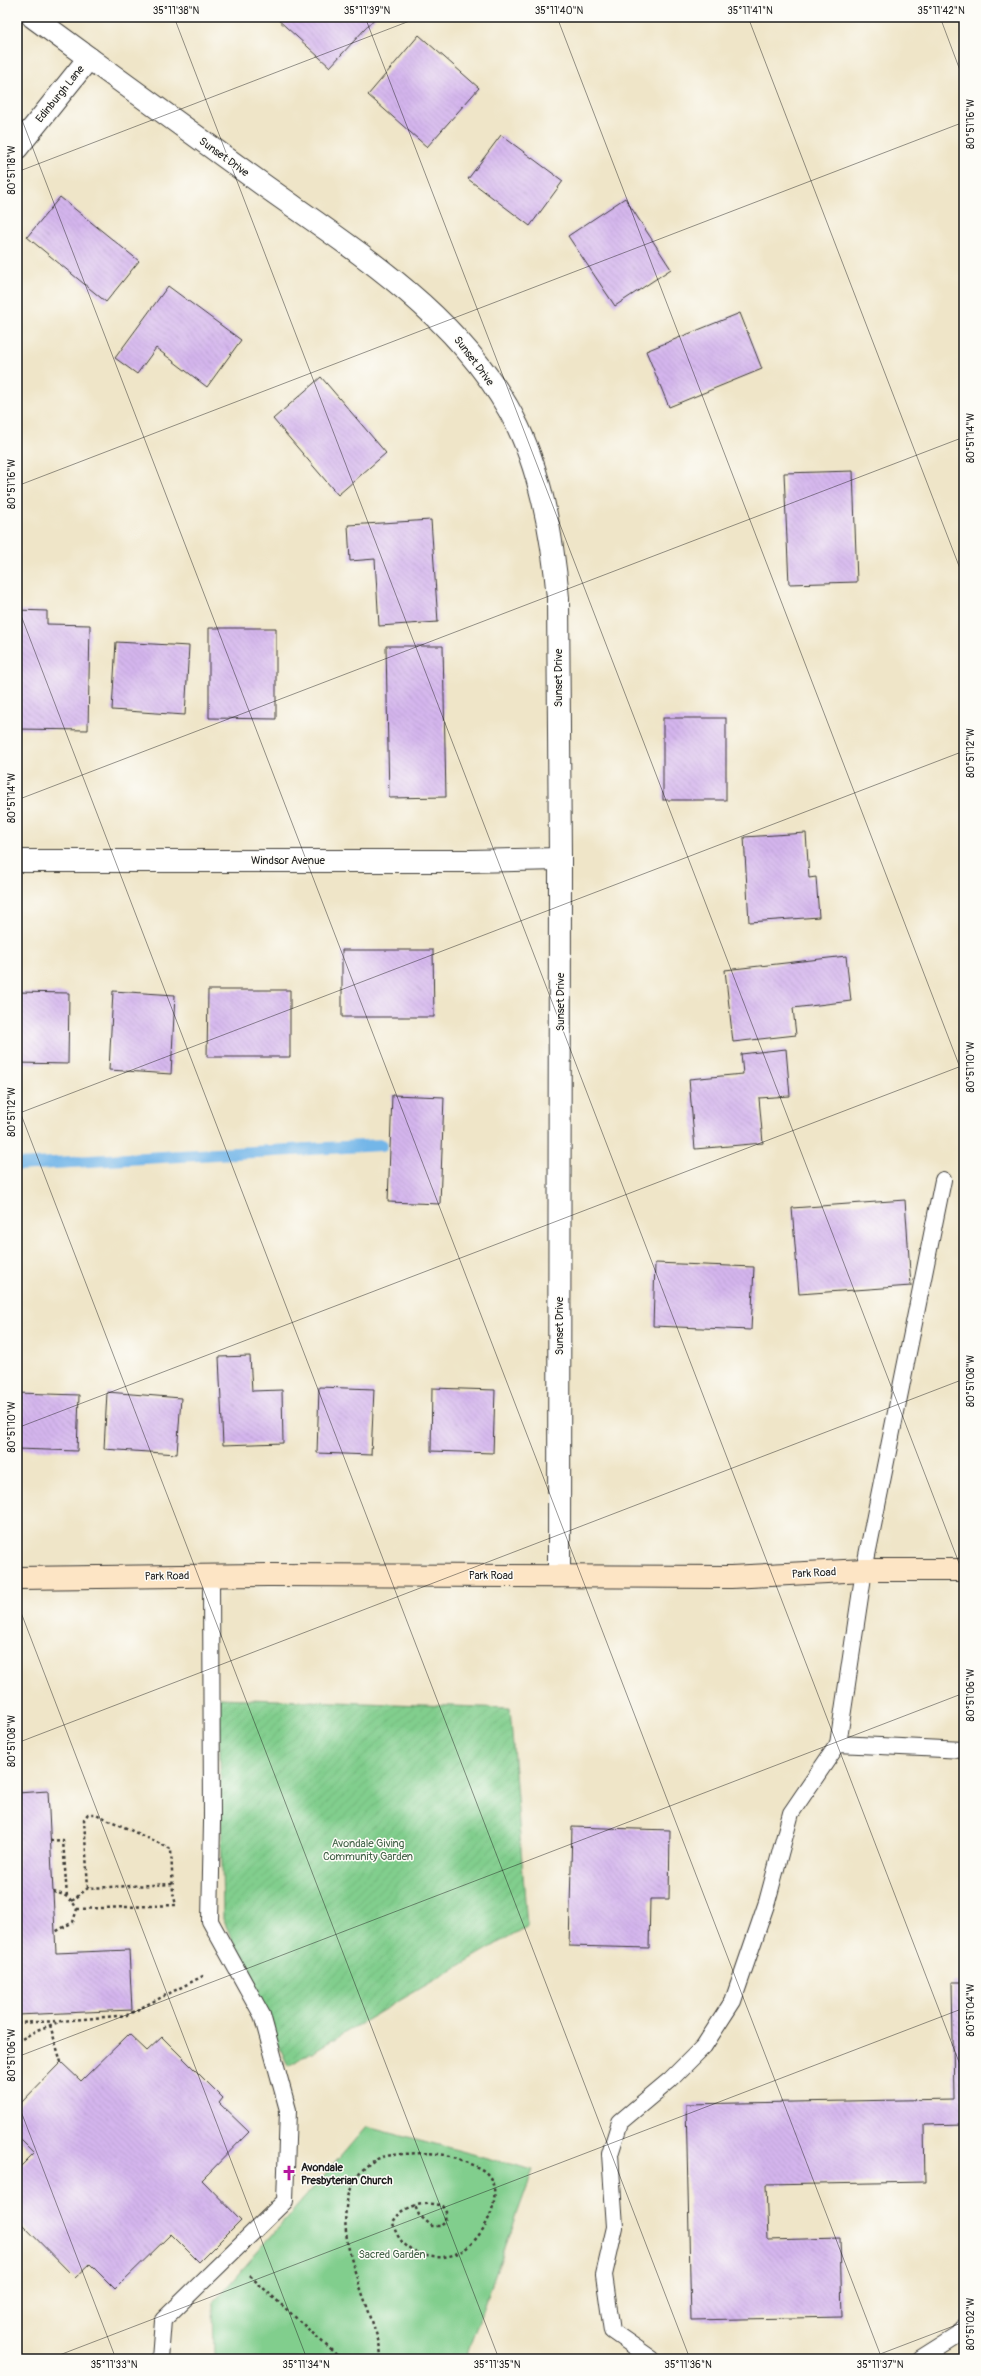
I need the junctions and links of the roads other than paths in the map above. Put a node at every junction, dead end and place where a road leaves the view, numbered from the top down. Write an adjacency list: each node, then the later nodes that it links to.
1 (33, 17): 2 (street, Sunset Drive)
2 (89, 58): 3 (street, Edinburgh Lane); 4 (street, Sunset Drive)
3 (17, 148)
4 (560, 859): 5 (street, Windsor Avenue); 10 (street, Sunset Drive)
5 (17, 861)
6 (943, 1180): 7 (lane)
7 (864, 1570): 8 (main road, Park Road); 10 (main road, Park Road); 12 (lane)
8 (964, 1570)
9 (211, 1575): 10 (main road, Park Road); 11 (main road, Park Road); 15 (lane)
10 (559, 1575)
11 (17, 1578)
12 (838, 1744): 13 (lane); 16 (lane)
13 (964, 1750)
14 (964, 2327): 17 (lane)
15 (160, 2359)
16 (652, 2359)
17 (920, 2359)

